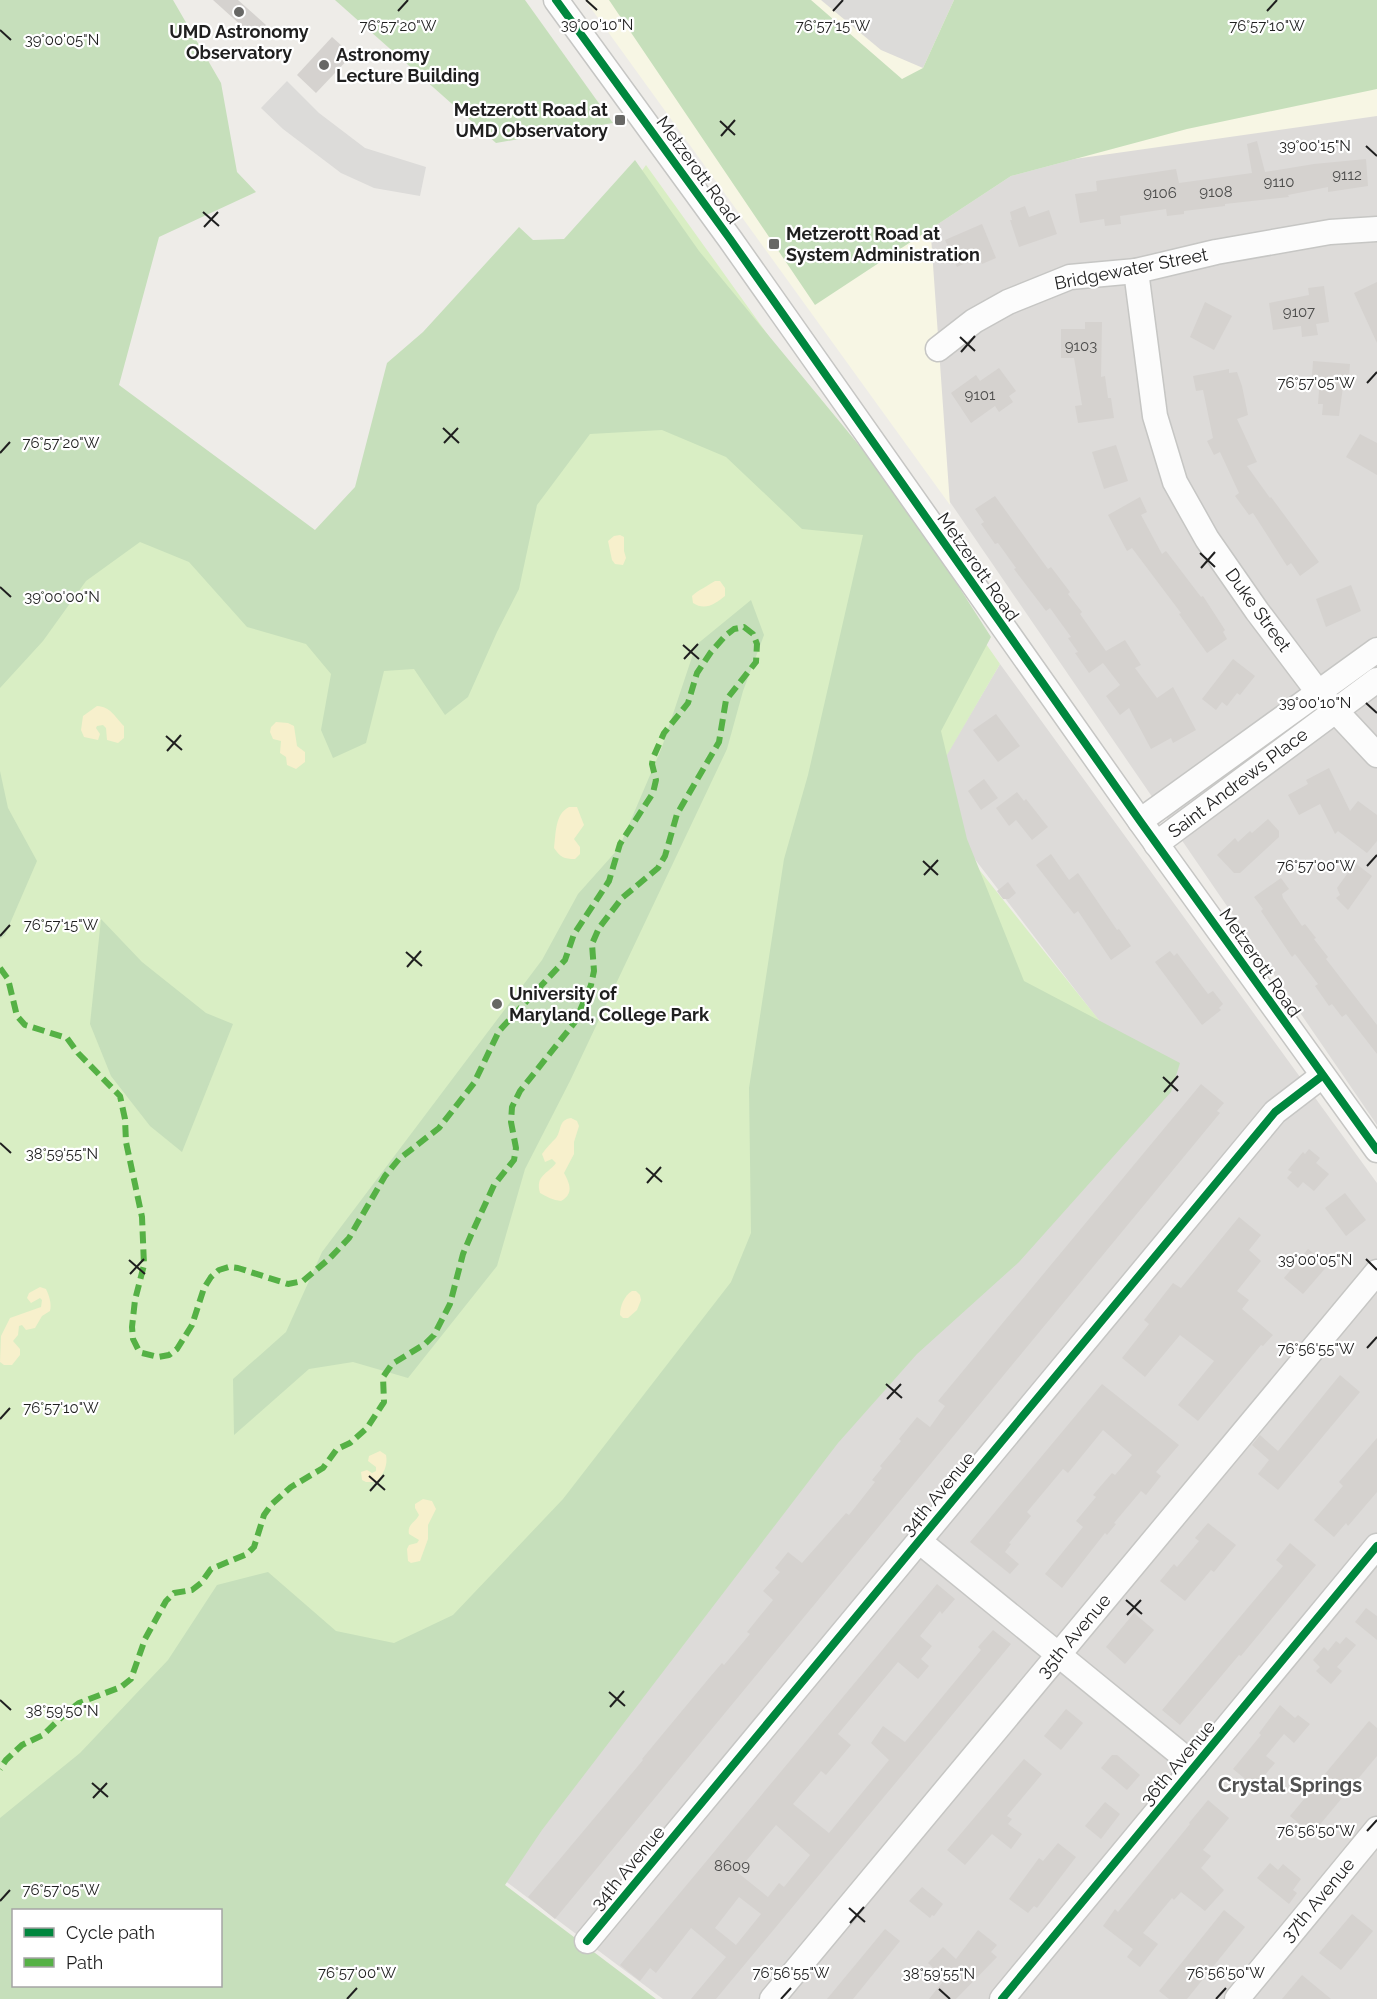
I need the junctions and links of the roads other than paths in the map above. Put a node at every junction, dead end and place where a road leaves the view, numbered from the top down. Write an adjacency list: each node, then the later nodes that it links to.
1 (556, 0): 10 (street, Metzerott Road)
2 (1377, 229): 3 (street, Bridgewater Street)
3 (1136, 271): 4 (street, Bridgewater Street); 7 (street, Duke Street)
4 (938, 349)
5 (1377, 650): 7 (street, Saint Andrews Place)
6 (1377, 680): 8 (street, Saint Andrews Place)
7 (1318, 692): 8 (street, Duke Street); 10 (street, Saint Andrews Place)
8 (1335, 711): 9 (street, Duke Street); 11 (street, Saint Andrews Place)
9 (1377, 755)
10 (1140, 821): 11 (street, Metzerott Road)
11 (1156, 844): 12 (street, Metzerott Road)
12 (1322, 1076): 13 (street, Metzerott Road); 15 (street, 34th Avenue)
13 (1377, 1150)
14 (1377, 1272): 17 (street, 35th Avenue)
15 (919, 1541): 17 (street); 20 (street, 34th Avenue)
16 (1377, 1546): 18 (street, 36th Avenue)
17 (1058, 1655): 18 (street); 21 (street, 35th Avenue)
18 (1195, 1766): 22 (street, 36th Avenue)
19 (1377, 1829): 23 (street, 37th Avenue)
20 (586, 1941)
21 (772, 1999)
22 (1002, 1999)
23 (1237, 1999)

